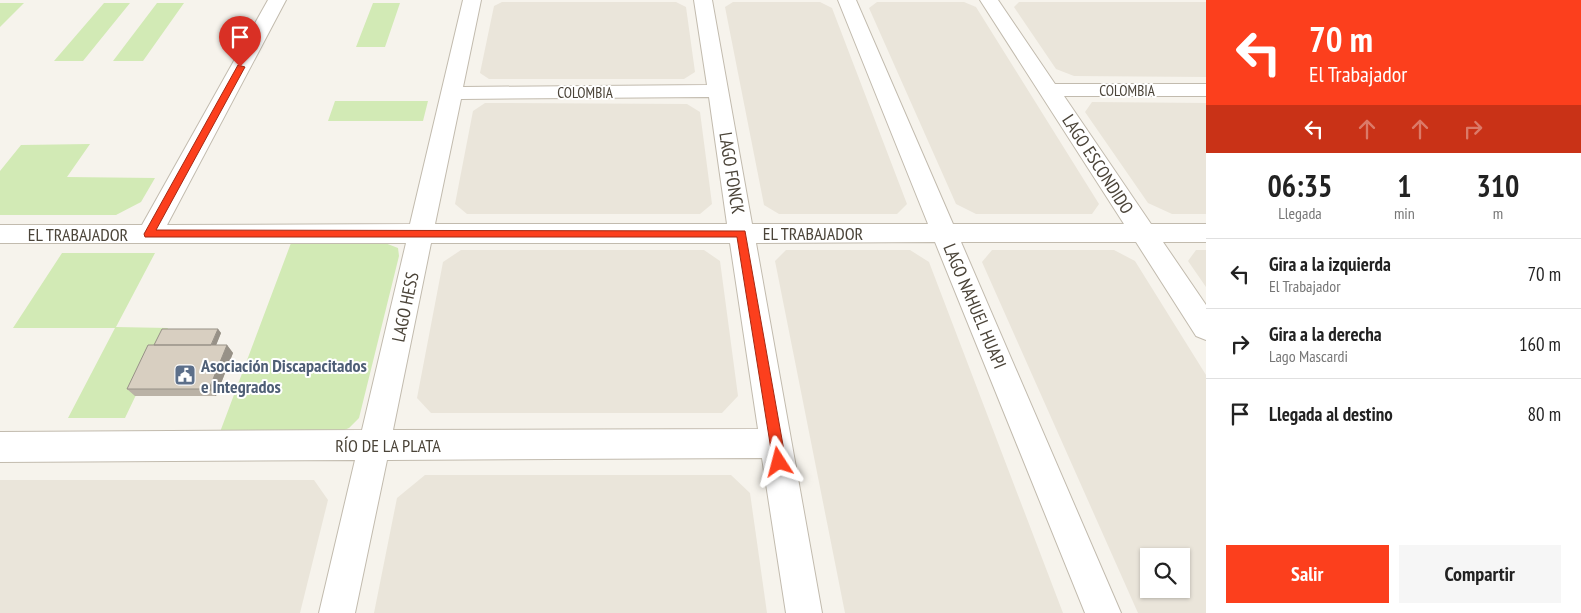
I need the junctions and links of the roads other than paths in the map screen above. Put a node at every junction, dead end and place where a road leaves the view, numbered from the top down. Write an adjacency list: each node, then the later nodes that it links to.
1 (277, 0): 15 (street)
2 (472, 0): 9 (street, LAGO HESS)
3 (703, 0): 8 (street, LAGO FONCK)
4 (847, 0): 11 (street, LAGO NAHUEL HUAPI)
5 (989, 0): 6 (street, LAGO ESCONDIDO)
6 (1049, 90): 7 (street, COLOMBIA); 12 (street, LAGO ESCONDIDO)
7 (1206, 90)
8 (718, 91): 9 (street, COLOMBIA); 10 (street, LAGO FONCK)
9 (452, 93): 16 (street, LAGO HESS)
10 (742, 233): 11 (street, EL TRABAJADOR); 16 (street, EL TRABAJADOR); 18 (street, LAGO FONCK)
11 (944, 233): 12 (street, EL TRABAJADOR); 23 (street, LAGO NAHUEL HUAPI)
12 (1143, 233): 13 (street, EL TRABAJADOR); 17 (street, LAGO ESCONDIDO)
13 (1206, 233)
14 (0, 234): 15 (street, EL TRABAJADOR)
15 (149, 234): 16 (street, EL TRABAJADOR)
16 (421, 234): 19 (street, LAGO HESS)
17 (1206, 328)
18 (776, 443): 19 (street, RÍO DE LA PLATA); 22 (street, LAGO FONCK)
19 (374, 445): 20 (street, RÍO DE LA PLATA); 21 (street, LAGO HESS)
20 (0, 447)
21 (337, 613)
22 (804, 613)
23 (1103, 613)

